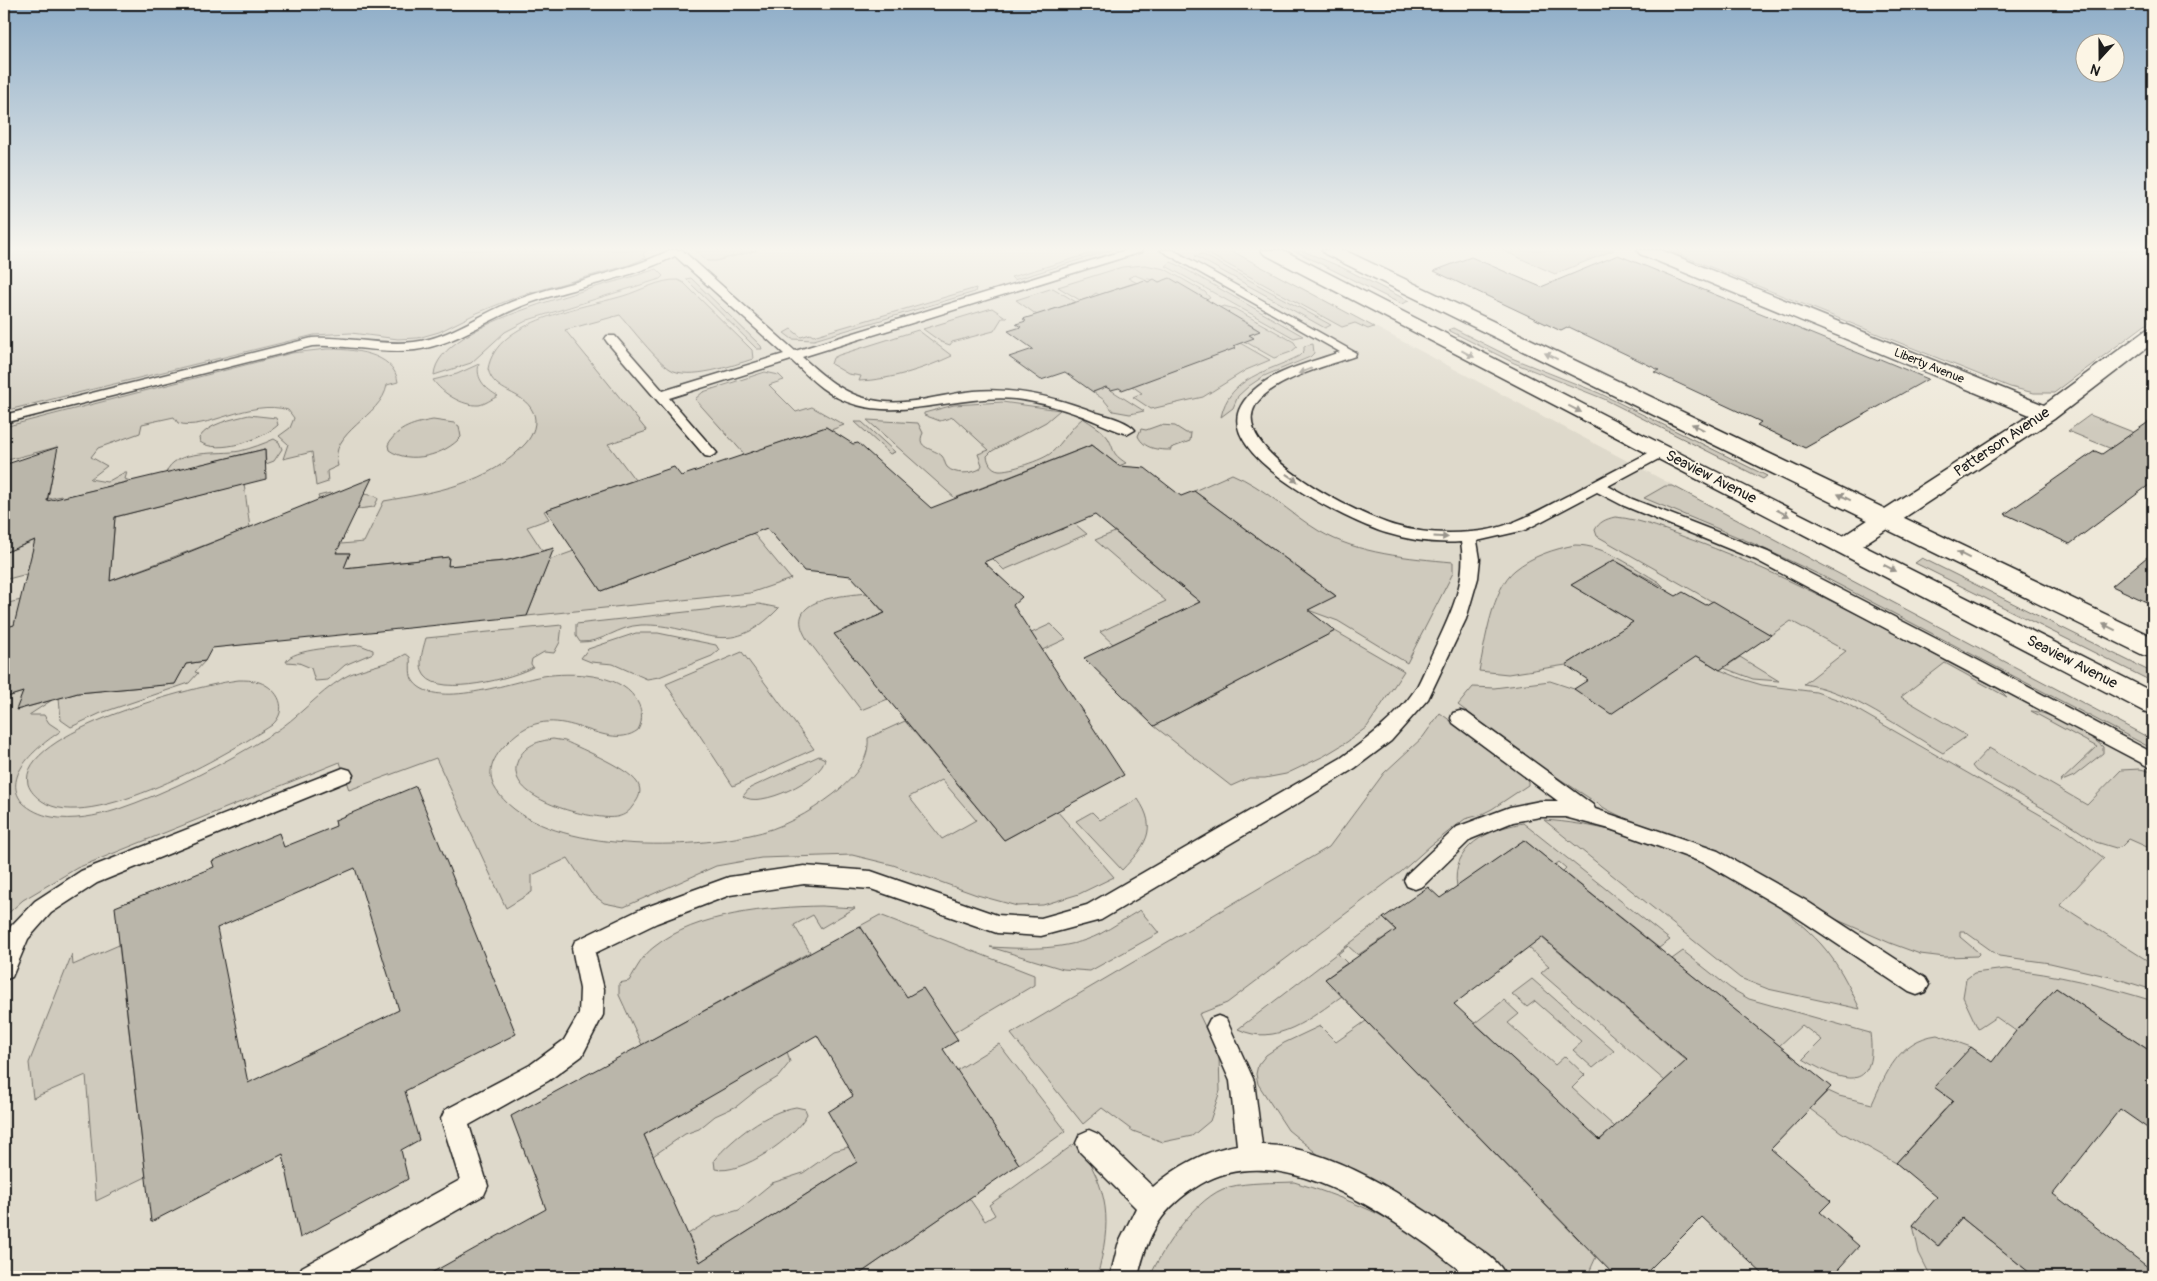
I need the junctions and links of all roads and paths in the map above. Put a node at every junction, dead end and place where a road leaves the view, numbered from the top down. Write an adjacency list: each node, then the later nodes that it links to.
1 (501, 310): 15 (lane)
2 (743, 310): 12 (lane)
3 (941, 310): 12 (lane)
4 (1272, 310): 21 (lane, one-way to 21)
5 (1383, 310): 9 (street, Seaview Avenue)
6 (1453, 310): 9 (street)
7 (1457, 310): 20 (street, one-way to 7)
8 (1792, 310): 14 (street, Liberty Avenue)
9 (1414, 326): 18 (street, Seaview Avenue, one-way to 18)
10 (2153, 334): 14 (street, Patterson Avenue)
11 (611, 339): 13 (lane)
12 (793, 355): 13 (lane); 16 (lane)
13 (660, 396): 17 (lane)
14 (2046, 414): 20 (street, Patterson Avenue)
15 (4, 419)
16 (1128, 430)
17 (710, 452)
18 (1661, 452): 19 (lane); 22 (street, Seaview Avenue, one-way to 22)
19 (1596, 486): 21 (lane); 26 (lane)
20 (1888, 518): 22 (street, Patterson Avenue); 23 (street, one-way to 20)
21 (1468, 538): 36 (lane)
22 (1846, 545): 24 (street, Seaview Avenue, one-way to 24)
23 (2153, 648)
24 (2153, 704)
25 (1460, 718): 28 (lane)
26 (2153, 762)
27 (343, 775): 30 (lane)
28 (1594, 817): 29 (lane); 31 (lane)
29 (1415, 880)
30 (4, 970)
31 (1917, 985)
32 (1218, 1027): 34 (lane)
33 (1089, 1142): 35 (lane)
34 (1251, 1158): 35 (lane); 38 (lane)
35 (1153, 1206): 37 (lane)
36 (312, 1277)
37 (1124, 1277)
38 (1492, 1277)

